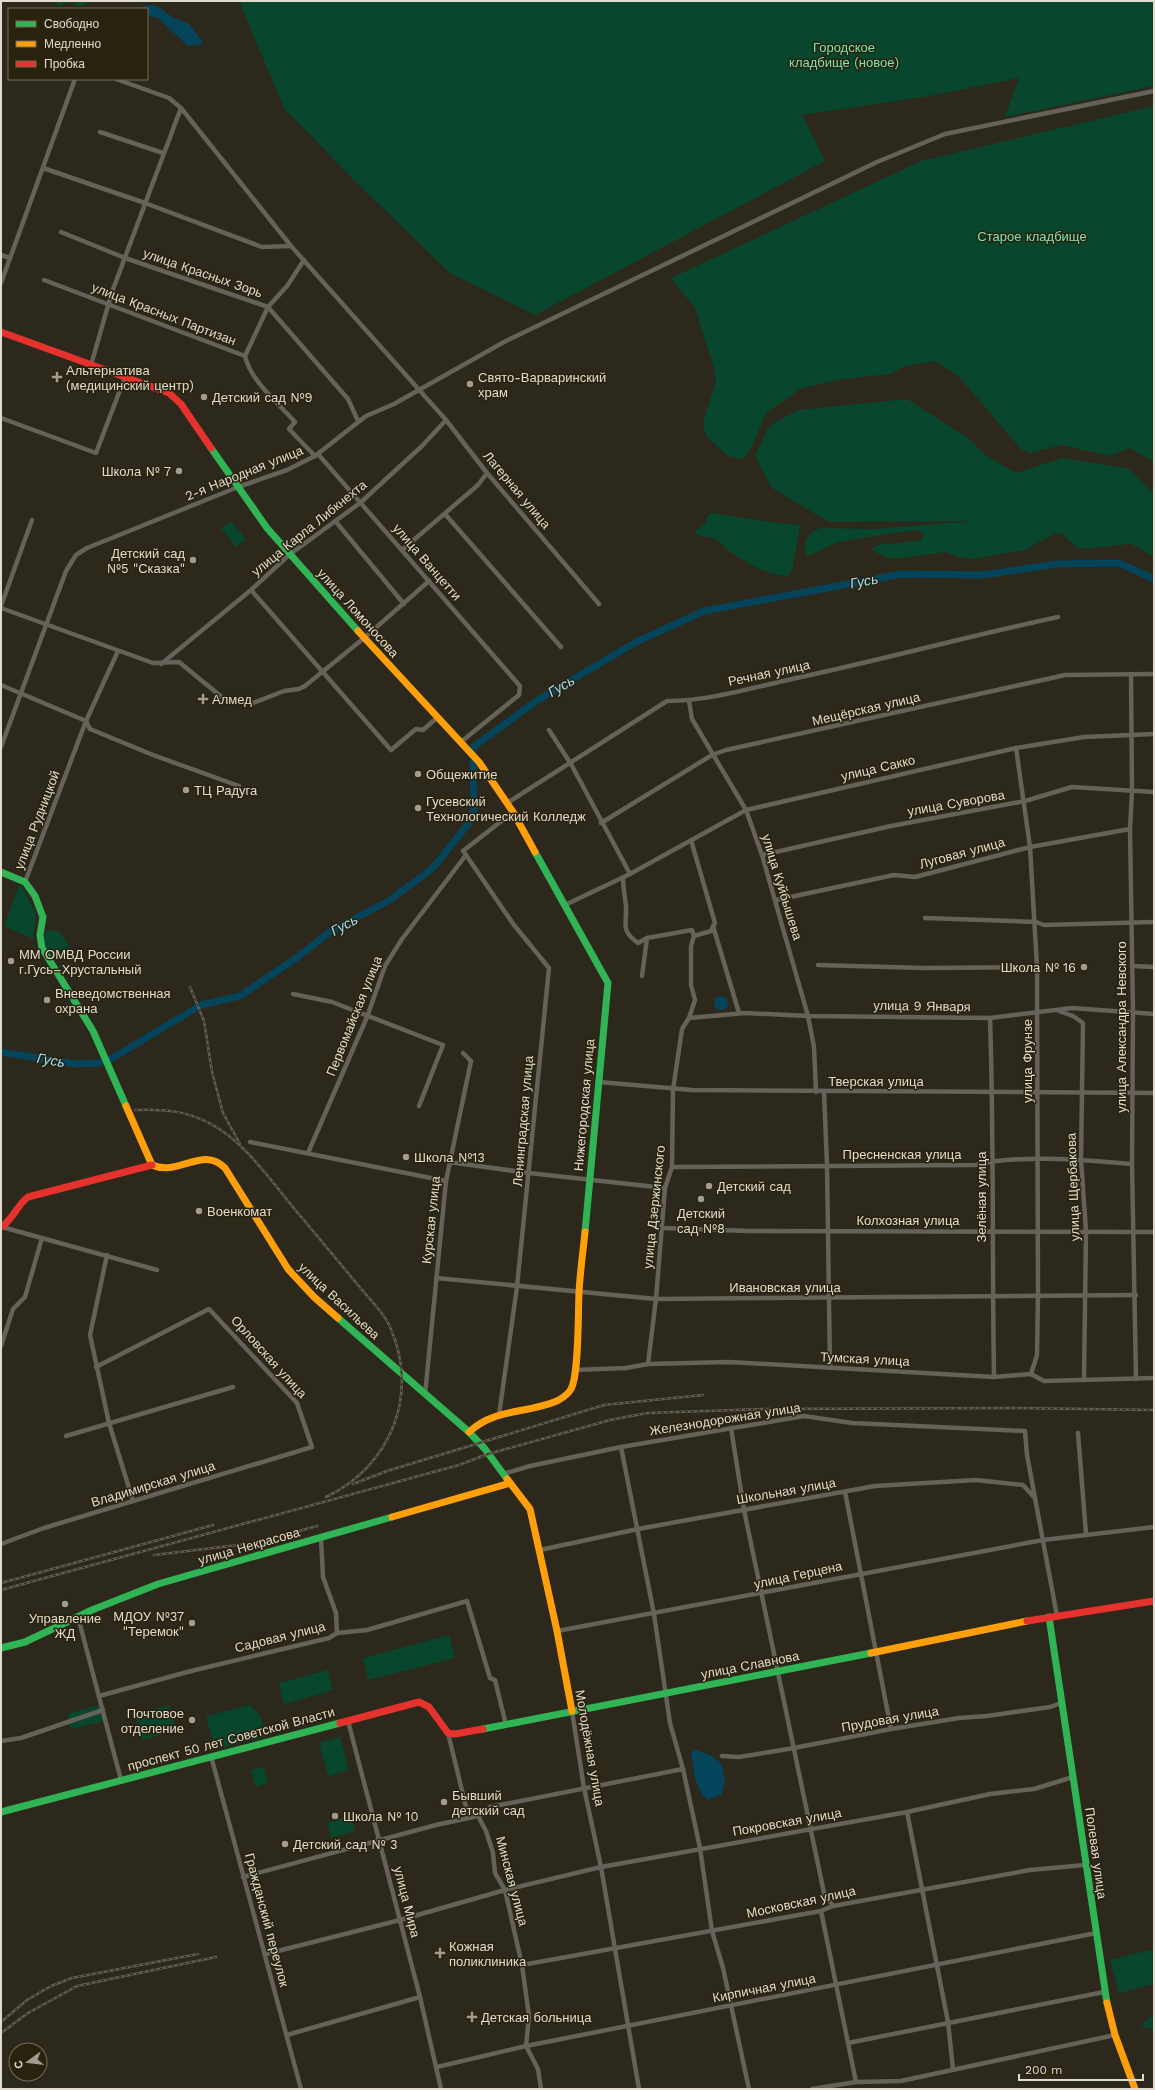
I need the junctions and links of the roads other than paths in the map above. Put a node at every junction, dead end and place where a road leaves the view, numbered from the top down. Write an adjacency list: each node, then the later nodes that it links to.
1 (75, 80): 7 (street)
2 (119, 80): 4 (street, Лагерная улица)
3 (1154, 91): 23 (street, 2-я Народная улица)
4 (181, 108): 6 (street); 10 (street, Лагерная улица)
5 (100, 132): 6 (street)
6 (163, 153): 8 (street)
7 (43, 168): 8 (street); 12 (street)
8 (145, 203): 10 (street); 13 (street)
9 (61, 232): 13 (street, улица Красных Зорь)
10 (291, 246): 14 (street, Лагерная улица)
11 (1, 255): 12 (street)
12 (10, 258): 16 (street)
13 (125, 258): 17 (street); 18 (street, улица Красных Зорь)
14 (304, 260): 18 (street); 23 (street, Лагерная улица)
15 (44, 280): 17 (street, улица Красных Партизан)
16 (1, 283)
17 (109, 306): 20 (street, улица Красных Партизан); 21 (street)
18 (268, 306): 20 (street); 26 (street, улица Красных Зорь)
19 (1, 332): 21 (main road, улица Ломоносова)
20 (245, 356): 27 (street, улица Красных Партизан)
21 (91, 365): 22 (main road, улица Ломоносова)
22 (125, 377): 24 (street); 29 (main road, улица Ломоносова)
23 (420, 390): 25 (street, Лагерная улица); 26 (street, 2-я Народная улица)
24 (1, 418)
25 (446, 420): 28 (street, Лагерная улица); 30 (street, улица Карла Либкнехта)
26 (358, 421): 27 (street, 2-я Народная улица)
27 (316, 455): 29 (street, 2-я Народная улица); 30 (street, улица Ванцетти)
28 (487, 473): 31 (street); 39 (street, Лагерная улица)
29 (238, 487): 35 (main road, улица Ломоносова); 42 (street, 2-я Народная улица)
30 (360, 503): 33 (street, улица Карла Либкнехта); 34 (street, улица Ванцетти)
31 (445, 514): 34 (street); 44 (street)
32 (32, 520): 40 (street)
33 (336, 522): 35 (street, улица Карла Либкнехта); 38 (street)
34 (402, 550): 36 (street, улица Ванцетти)
35 (289, 555): 37 (street, улица Карла Либкнехта); 43 (main road, улица Ломоносова)
36 (429, 581): 38 (street); 58 (street, улица Ванцетти)
37 (251, 590): 46 (street, улица Карла Либкнехта); 47 (street)
38 (404, 604): 43 (street)
39 (599, 604)
40 (1, 607): 42 (street)
41 (1058, 617): 52 (street, Речная улица)
42 (46, 624): 45 (street); 51 (street, 2-я Народная улица)
43 (364, 638): 47 (street); 53 (main road, улица Ломоносова)
44 (560, 647)
45 (118, 651): 46 (street); 54 (street, улица Рудницкой)
46 (161, 664): 47 (street)
47 (322, 672): 53 (street)
48 (1154, 674): 49 (street, Мещёрская улица)
49 (1131, 675): 56 (street, улица Александра Невского); 62 (street, Мещёрская улица)
50 (1, 685): 51 (street)
51 (21, 693): 54 (street); 59 (street, 2-я Народная улица)
52 (689, 701): 62 (street, улица Куйбышева); 63 (street, Речная улица)
53 (438, 717): 58 (main road, улица Ломоносова)
54 (86, 721): 64 (street); 80 (street, улица Рудницкой)
55 (549, 730): 63 (street)
56 (1131, 734): 57 (street, улица Сакко); 61 (street, улица Сакко); 65 (street, улица Александра Невского)
57 (1154, 734)
58 (462, 741): 60 (main road, улица Ломоносова)
59 (1, 748)
60 (467, 748): 68 (main road, Нижегородская улица)
61 (1016, 748): 67 (street, улица Фрунзе); 69 (street, улица Сакко)
62 (712, 755): 69 (street, улица Куйбышева); 71 (street, Мещёрская улица)
63 (570, 764): 68 (street, Речная улица); 71 (street)
64 (239, 786)
65 (1132, 790): 66 (street, улица Суворова); 67 (street, улица Суворова); 72 (street, улица Александра Невского)
66 (1154, 792)
67 (1025, 801): 74 (street, улица Фрунзе); 76 (street, улица Суворова)
68 (507, 802): 70 (main road, Нижегородская улица)
69 (746, 810): 73 (street, улица Сакко); 76 (street, улица Куйбышева)
70 (513, 812): 75 (street, Первомайская улица); 82 (main road, Нижегородская улица)
71 (601, 823): 78 (street)
72 (1130, 829): 74 (street, Луговая улица); 86 (street, улица Александра Невского)
73 (691, 840): 78 (street, улица Сакко); 87 (street)
74 (1030, 847): 81 (street, Луговая улица); 84 (street, улица Фрунзе)
75 (466, 855): 102 (street, Первомайская улица); 126 (street, Ленинградская улица)
76 (762, 855): 81 (street, улица Куйбышева)
77 (1, 872): 80 (main road)
78 (630, 874): 79 (street, улица Сакко)
79 (623, 878): 82 (street, улица Сакко); 89 (street)
80 (25, 882): 123 (main road, улица Рудницкой)
81 (776, 900): 101 (street, улица Куйбышева)
82 (565, 905): 106 (main road, Нижегородская улица)
83 (925, 918): 84 (street)
84 (1036, 922): 86 (street); 92 (street, улица Фрунзе)
85 (1154, 922): 86 (street)
86 (1132, 923): 91 (street, улица Александра Невского)
87 (713, 926): 88 (street); 97 (street)
88 (694, 936): 89 (street); 103 (street, улица Дзержинского)
89 (647, 938): 94 (street)
90 (818, 965): 92 (street)
91 (1132, 966): 93 (street); 99 (street, улица Александра Невского)
92 (1037, 967): 98 (street, улица Фрунзе)
93 (1154, 967)
94 (642, 976)
95 (294, 994): 102 (street)
96 (1057, 1010): 98 (street, улица 9 Января); 99 (street, улица 9 Января); 112 (street, улица Щербакова)
97 (739, 1013): 101 (street, улица 9 Января); 103 (street, улица 9 Января)
98 (1038, 1013): 104 (street, улица 9 Января); 111 (street, улица Фрунзе)
99 (1133, 1013): 100 (street, улица 9 Января); 113 (street, улица Александра Невского)
100 (1154, 1014)
101 (808, 1016): 104 (street, улица 9 Января); 108 (street, улица Куйбышева)
102 (367, 1017): 115 (street); 117 (street, Первомайская улица)
103 (689, 1018): 107 (street, улица Дзержинского)
104 (990, 1018): 110 (street, Зелёная улица)
105 (463, 1053): 121 (street, Курская улица)
106 (599, 1082): 107 (street, Тверская улица); 128 (main road, Нижегородская улица)
107 (673, 1090): 108 (street, Тверская улица); 125 (street, улица Дзержинского)
108 (816, 1092): 109 (street, Тверская улица)
109 (824, 1092): 110 (street, Тверская улица); 124 (street)
110 (993, 1092): 111 (street, Тверская улица); 120 (street, Зелёная улица)
111 (1038, 1092): 112 (street, Тверская улица); 119 (street, улица Фрунзе)
112 (1083, 1093): 113 (street, Тверская улица); 118 (street, улица Щербакова)
113 (1132, 1093): 114 (street, Тверская улица); 122 (street, улица Александра Невского)
114 (1154, 1093)
115 (419, 1106)
116 (250, 1142): 117 (street)
117 (308, 1153): 127 (street)
118 (1081, 1159): 119 (street, Пресненская улица); 122 (street, Пресненская улица); 135 (street, улица Щербакова)
119 (1038, 1160): 120 (street, Пресненская улица); 133 (street, улица Фрунзе)
120 (993, 1161): 124 (street, Пресненская улица); 132 (street, Зелёная улица)
121 (449, 1162): 126 (street); 127 (street, Курская улица)
122 (1132, 1164): 137 (street, улица Александра Невского)
123 (152, 1165): 130 (main road); 161 (main road, улица Васильева)
124 (827, 1165): 125 (street, Пресненская улица); 134 (street)
125 (672, 1167): 129 (street, улица Дзержинского)
126 (529, 1173): 128 (street); 142 (street, Ленинградская улица)
127 (446, 1180): 141 (street, Курская улица)
128 (589, 1180): 129 (street); 143 (main road, Нижегородская улица)
129 (665, 1188): 131 (street, улица Дзержинского)
130 (1, 1227): 138 (street)
131 (663, 1228): 134 (street, Колхозная улица); 149 (street, улица Дзержинского)
132 (992, 1230): 133 (street, Колхозная улица); 134 (street, Колхозная улица); 145 (street, Зелёная улица)
133 (1039, 1230): 135 (street, Колхозная улица); 146 (street, улица Фрунзе)
134 (827, 1232): 148 (street)
135 (1086, 1232): 137 (street, Колхозная улица); 147 (street, улица Щербакова)
136 (1154, 1232): 137 (street, Колхозная улица)
137 (1133, 1233): 144 (street, улица Александра Невского)
138 (42, 1238): 139 (street); 150 (street)
139 (107, 1256): 140 (street); 152 (street)
140 (157, 1270)
141 (436, 1278): 142 (street, Ивановская улица); 161 (street, Курская улица)
142 (517, 1287): 143 (street, Ивановская улица); 162 (street, Ленинградская улица)
143 (579, 1292): 149 (street, Ивановская улица); 154 (main road, Нижегородская улица)
144 (1136, 1295): 147 (street, Ивановская улица); 158 (street, улица Александра Невского)
145 (993, 1296): 146 (street, Ивановская улица); 148 (street, Ивановская улица); 156 (street, Зелёная улица)
146 (1038, 1296): 147 (street, Ивановская улица); 155 (street, улица Фрунзе)
147 (1085, 1296): 159 (street, улица Щербакова)
148 (830, 1298): 149 (street, Ивановская улица); 153 (street)
149 (656, 1299): 151 (street, улица Дзержинского)
150 (1, 1346)
151 (648, 1364): 153 (street, Тумская улица); 154 (street, Тумская улица)
152 (96, 1367): 163 (street); 169 (street, Орловская улица)
153 (830, 1368): 156 (street, Тумская улица)
154 (574, 1370): 162 (main road, Нижегородская улица)
155 (1032, 1374): 156 (street, Тумская улица); 159 (street, Тумская улица)
156 (994, 1377)
157 (1154, 1378): 158 (street, Тумская улица)
158 (1136, 1379): 159 (street, Тумская улица)
159 (1084, 1380)
160 (233, 1387): 163 (street)
161 (425, 1395): 166 (main road, улица Васильева)
162 (500, 1415): 166 (main road, Нижегородская улица)
163 (108, 1423): 168 (street); 175 (street)
164 (730, 1428): 165 (street, Железнодорожная улица); 170 (street, Железнодорожная улица); 176 (street)
165 (1024, 1431): 174 (street, Полевая улица)
166 (469, 1432): 171 (main road, Молодёжная улица)
167 (1078, 1433): 179 (street)
168 (66, 1436)
169 (312, 1447): 175 (street, Владимирская улица)
170 (621, 1447): 171 (street, Железнодорожная улица); 178 (street)
171 (503, 1474): 172 (main road, Молодёжная улица)
172 (510, 1483): 180 (main road, улица Некрасова); 183 (main road, Молодёжная улица)
173 (845, 1492): 174 (street, Школьная улица); 176 (street, Школьная улица); 184 (street)
174 (1034, 1497): 181 (street, Полевая улица)
175 (133, 1501): 182 (street, Владимирская улица)
176 (744, 1510): 178 (street, Школьная улица); 185 (street)
177 (1154, 1527): 179 (street, улица Герцена)
178 (638, 1529): 183 (street, Школьная улица); 187 (street)
179 (1086, 1534): 181 (street, улица Герцена)
180 (321, 1538): 188 (main road, улица Некрасова); 191 (street)
181 (1043, 1540): 184 (street, улица Герцена); 189 (street, Полевая улица)
182 (1, 1544)
183 (540, 1550): 190 (main road, Молодёжная улица)
184 (862, 1573): 185 (street, улица Герцена); 193 (street)
185 (762, 1594): 187 (street, улица Герцена); 194 (street)
186 (1154, 1601): 189 (main road, улица Славнова)
187 (654, 1614): 190 (street, улица Герцена); 195 (street)
188 (78, 1617): 192 (main road, улица Некрасова); 196 (street)
189 (1053, 1617): 193 (main road, улица Славнова); 197 (main road, Полевая улица)
190 (557, 1631): 199 (main road, Молодёжная улица)
191 (337, 1633): 196 (street, Садовая улица); 201 (street, Садовая улица)
192 (1, 1648)
193 (875, 1653): 194 (main road, улица Славнова); 202 (street)
194 (777, 1671): 195 (main road, улица Славнова); 205 (street)
195 (667, 1694): 199 (main road, улица Славнова); 208 (street)
196 (99, 1696): 198 (street)
197 (1061, 1703): 202 (street, Прудовая улица); 209 (main road, Полевая улица)
198 (103, 1710): 204 (street); 210 (street)
199 (572, 1711): 201 (main road, улица Славнова); 211 (street, Молодёжная улица)
200 (348, 1721): 203 (main road, проспект 50 лет Советской Власти); 206 (main road, проспект 50 лет Советской Власти); 216 (street, улица Мира)
201 (506, 1725): 203 (main road, улица Славнова)
202 (891, 1728): 205 (street, Прудовая улица)
203 (451, 1733): 214 (street, Минская улица)
204 (1, 1741)
205 (794, 1748): 207 (street, Прудовая улица); 215 (street)
206 (211, 1756): 210 (main road, проспект 50 лет Советской Власти); 220 (street, Гражданский переулок)
207 (722, 1756)
208 (683, 1769): 211 (street); 217 (street)
209 (1073, 1777): 213 (street, Покровская улица); 218 (main road, Полевая улица)
210 (121, 1780): 212 (main road, проспект 50 лет Советской Власти)
211 (584, 1788): 214 (street); 219 (street, Молодёжная улица)
212 (1, 1812)
213 (907, 1812): 215 (street, Покровская улица); 222 (street)
214 (478, 1816): 216 (street); 221 (street, Минская улица)
215 (810, 1828): 217 (street, Покровская улица); 223 (street)
216 (380, 1840): 220 (street); 225 (street, улица Мира)
217 (700, 1848): 219 (street, Покровская улица); 226 (street)
218 (1086, 1865): 222 (street, Московская улица); 227 (main road, Полевая улица)
219 (601, 1867): 221 (street, Покровская улица); 228 (street, Молодёжная улица)
220 (244, 1877): 229 (street, Гражданский переулок)
221 (505, 1890): 225 (street, Покровская улица); 231 (street, Минская улица)
222 (923, 1890): 223 (street, Московская улица); 230 (street)
223 (833, 1906): 224 (street, Московская улица)
224 (821, 1911): 226 (street, Московская улица); 232 (street)
225 (400, 1920): 229 (street, Покровская улица); 234 (street, улица Мира)
226 (712, 1931): 228 (street, Московская улица); 235 (street)
227 (1096, 1933): 230 (street, Кирпичная улица); 233 (main road, Полевая улица)
228 (616, 1949): 231 (street, Московская улица); 237 (street, Молодёжная улица)
229 (266, 1954): 238 (street, Гражданский переулок)
230 (936, 1964): 232 (street, Кирпичная улица); 236 (street)
231 (522, 1965): 241 (street, Минская улица)
232 (836, 1986): 235 (street, Кирпичная улица); 240 (street)
233 (1104, 1992): 236 (street); 239 (main road, Полевая улица)
234 (420, 1997): 238 (street); 242 (street, улица Мира)
235 (732, 2005): 237 (street, Кирпичная улица); 249 (street)
236 (948, 2022): 240 (street); 243 (street)
237 (629, 2026): 241 (street, Кирпичная улица); 248 (street, Молодёжная улица)
238 (287, 2035): 245 (street, Гражданский переулок)
239 (1115, 2035): 243 (street); 251 (main road, Полевая улица)
240 (848, 2043): 244 (street)
241 (526, 2046): 242 (street, Кирпичная улица); 247 (street)
242 (437, 2067): 246 (street, улица Мира)
243 (953, 2069): 244 (street)
244 (856, 2082): 250 (street)
245 (301, 2089)
246 (441, 2089)
247 (542, 2089)
248 (639, 2089)
249 (749, 2089)
250 (812, 2089)
251 (1135, 2089)

